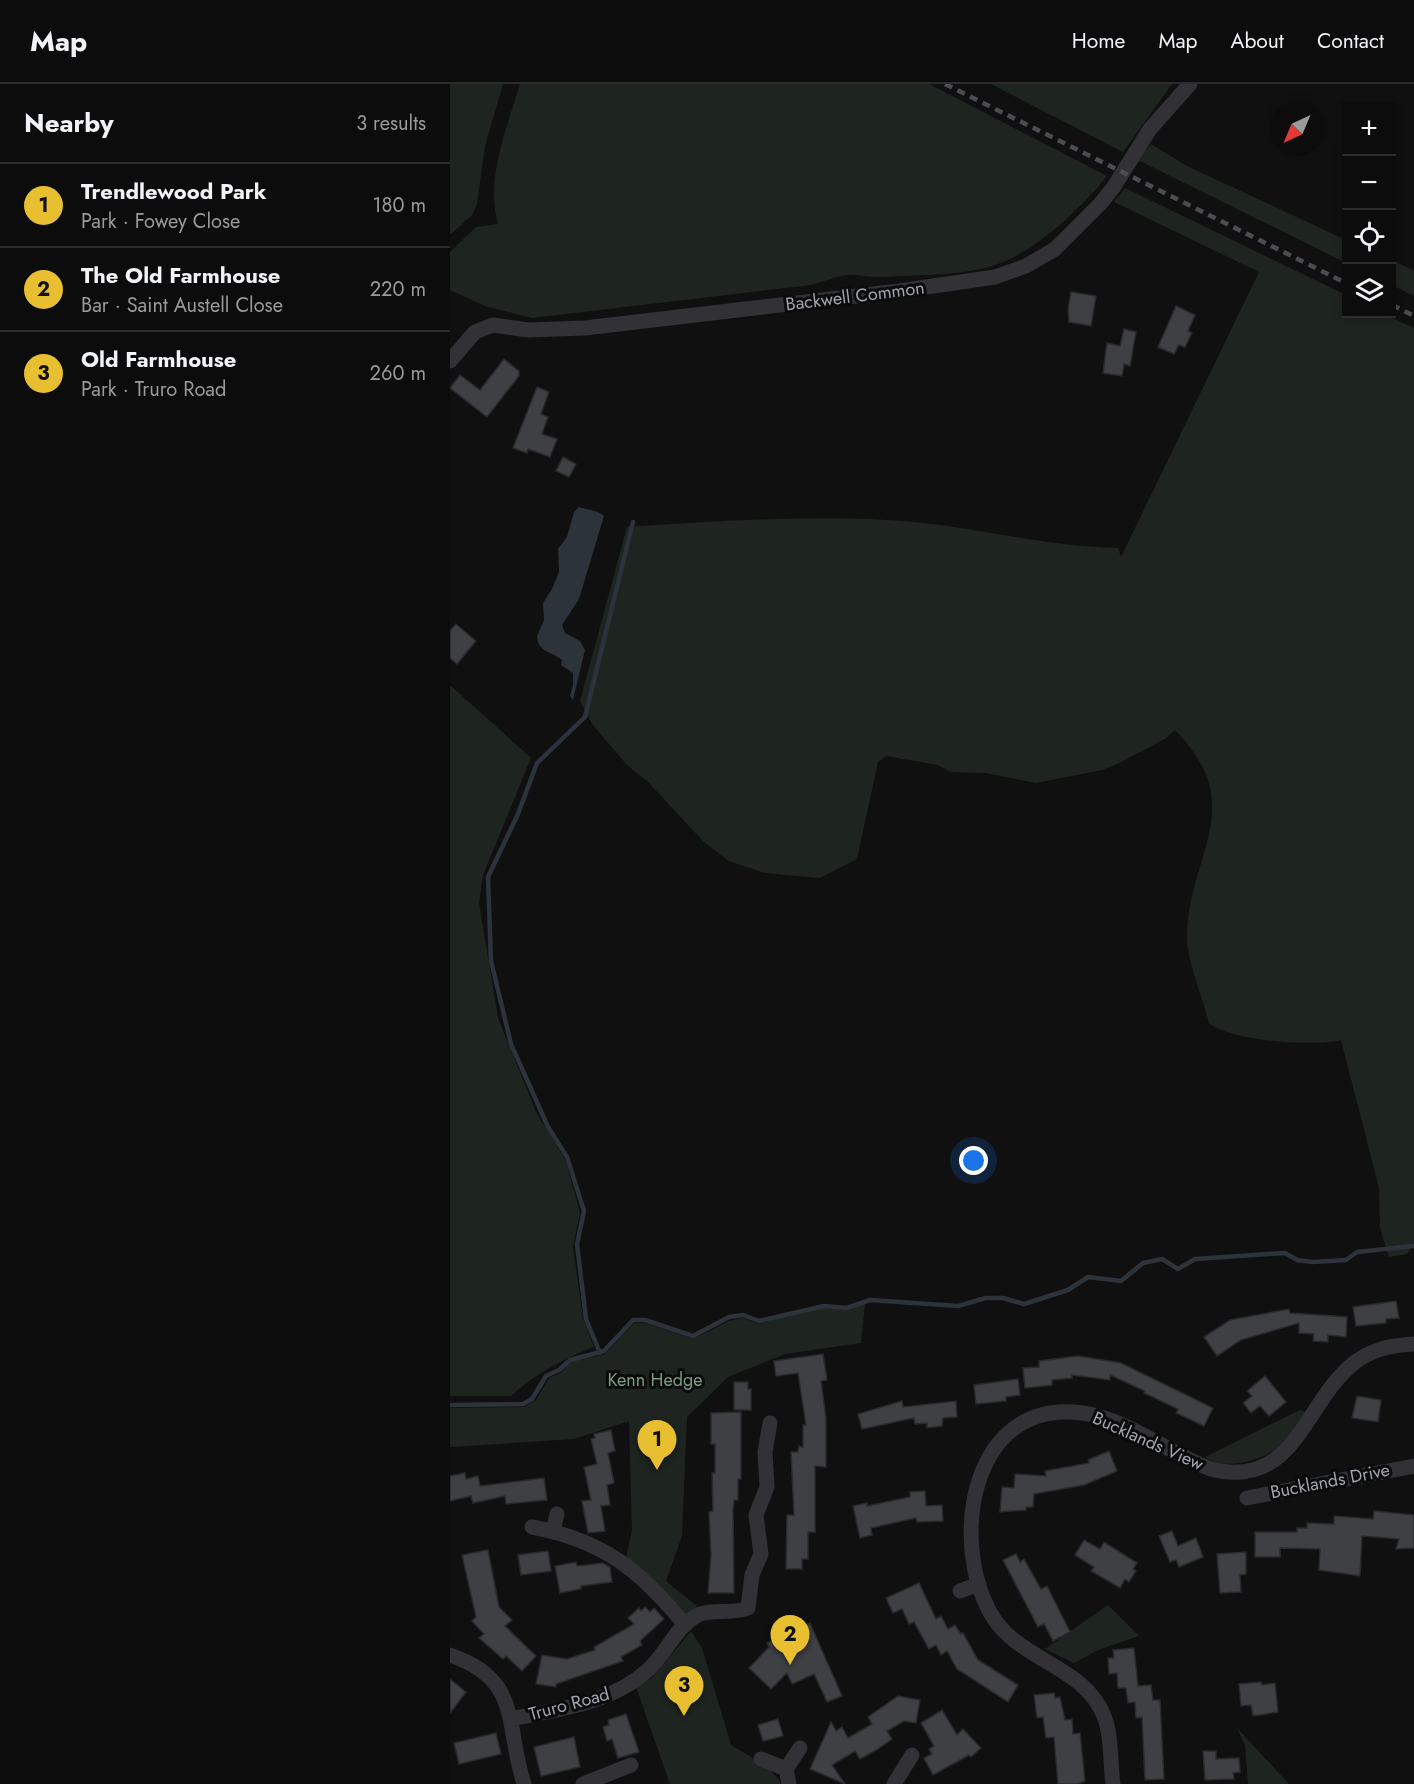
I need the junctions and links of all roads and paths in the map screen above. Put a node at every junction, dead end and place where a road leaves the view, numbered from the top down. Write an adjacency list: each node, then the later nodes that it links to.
1 (1190, 84): 2 (street, Backwell Common)
2 (450, 361)
3 (1414, 1344): 10 (street, Bucklands View)
4 (770, 1423): 12 (street, Truro Road)
5 (1414, 1466): 6 (street, Bucklands Drive)
6 (1247, 1498)
7 (557, 1514): 9 (street)
8 (532, 1527): 9 (street)
9 (553, 1531): 12 (street)
10 (979, 1584): 11 (street); 23 (street, Bucklands View)
11 (960, 1591)
12 (685, 1625): 14 (street, Truro Road)
13 (450, 1655): 14 (street)
14 (511, 1719): 20 (street)
15 (800, 1748): 19 (street)
16 (912, 1755): 22 (street)
17 (761, 1759): 19 (street)
18 (631, 1765): 21 (street)
19 (788, 1777)
20 (524, 1784)
21 (583, 1784)
22 (894, 1784)
23 (1113, 1784)

